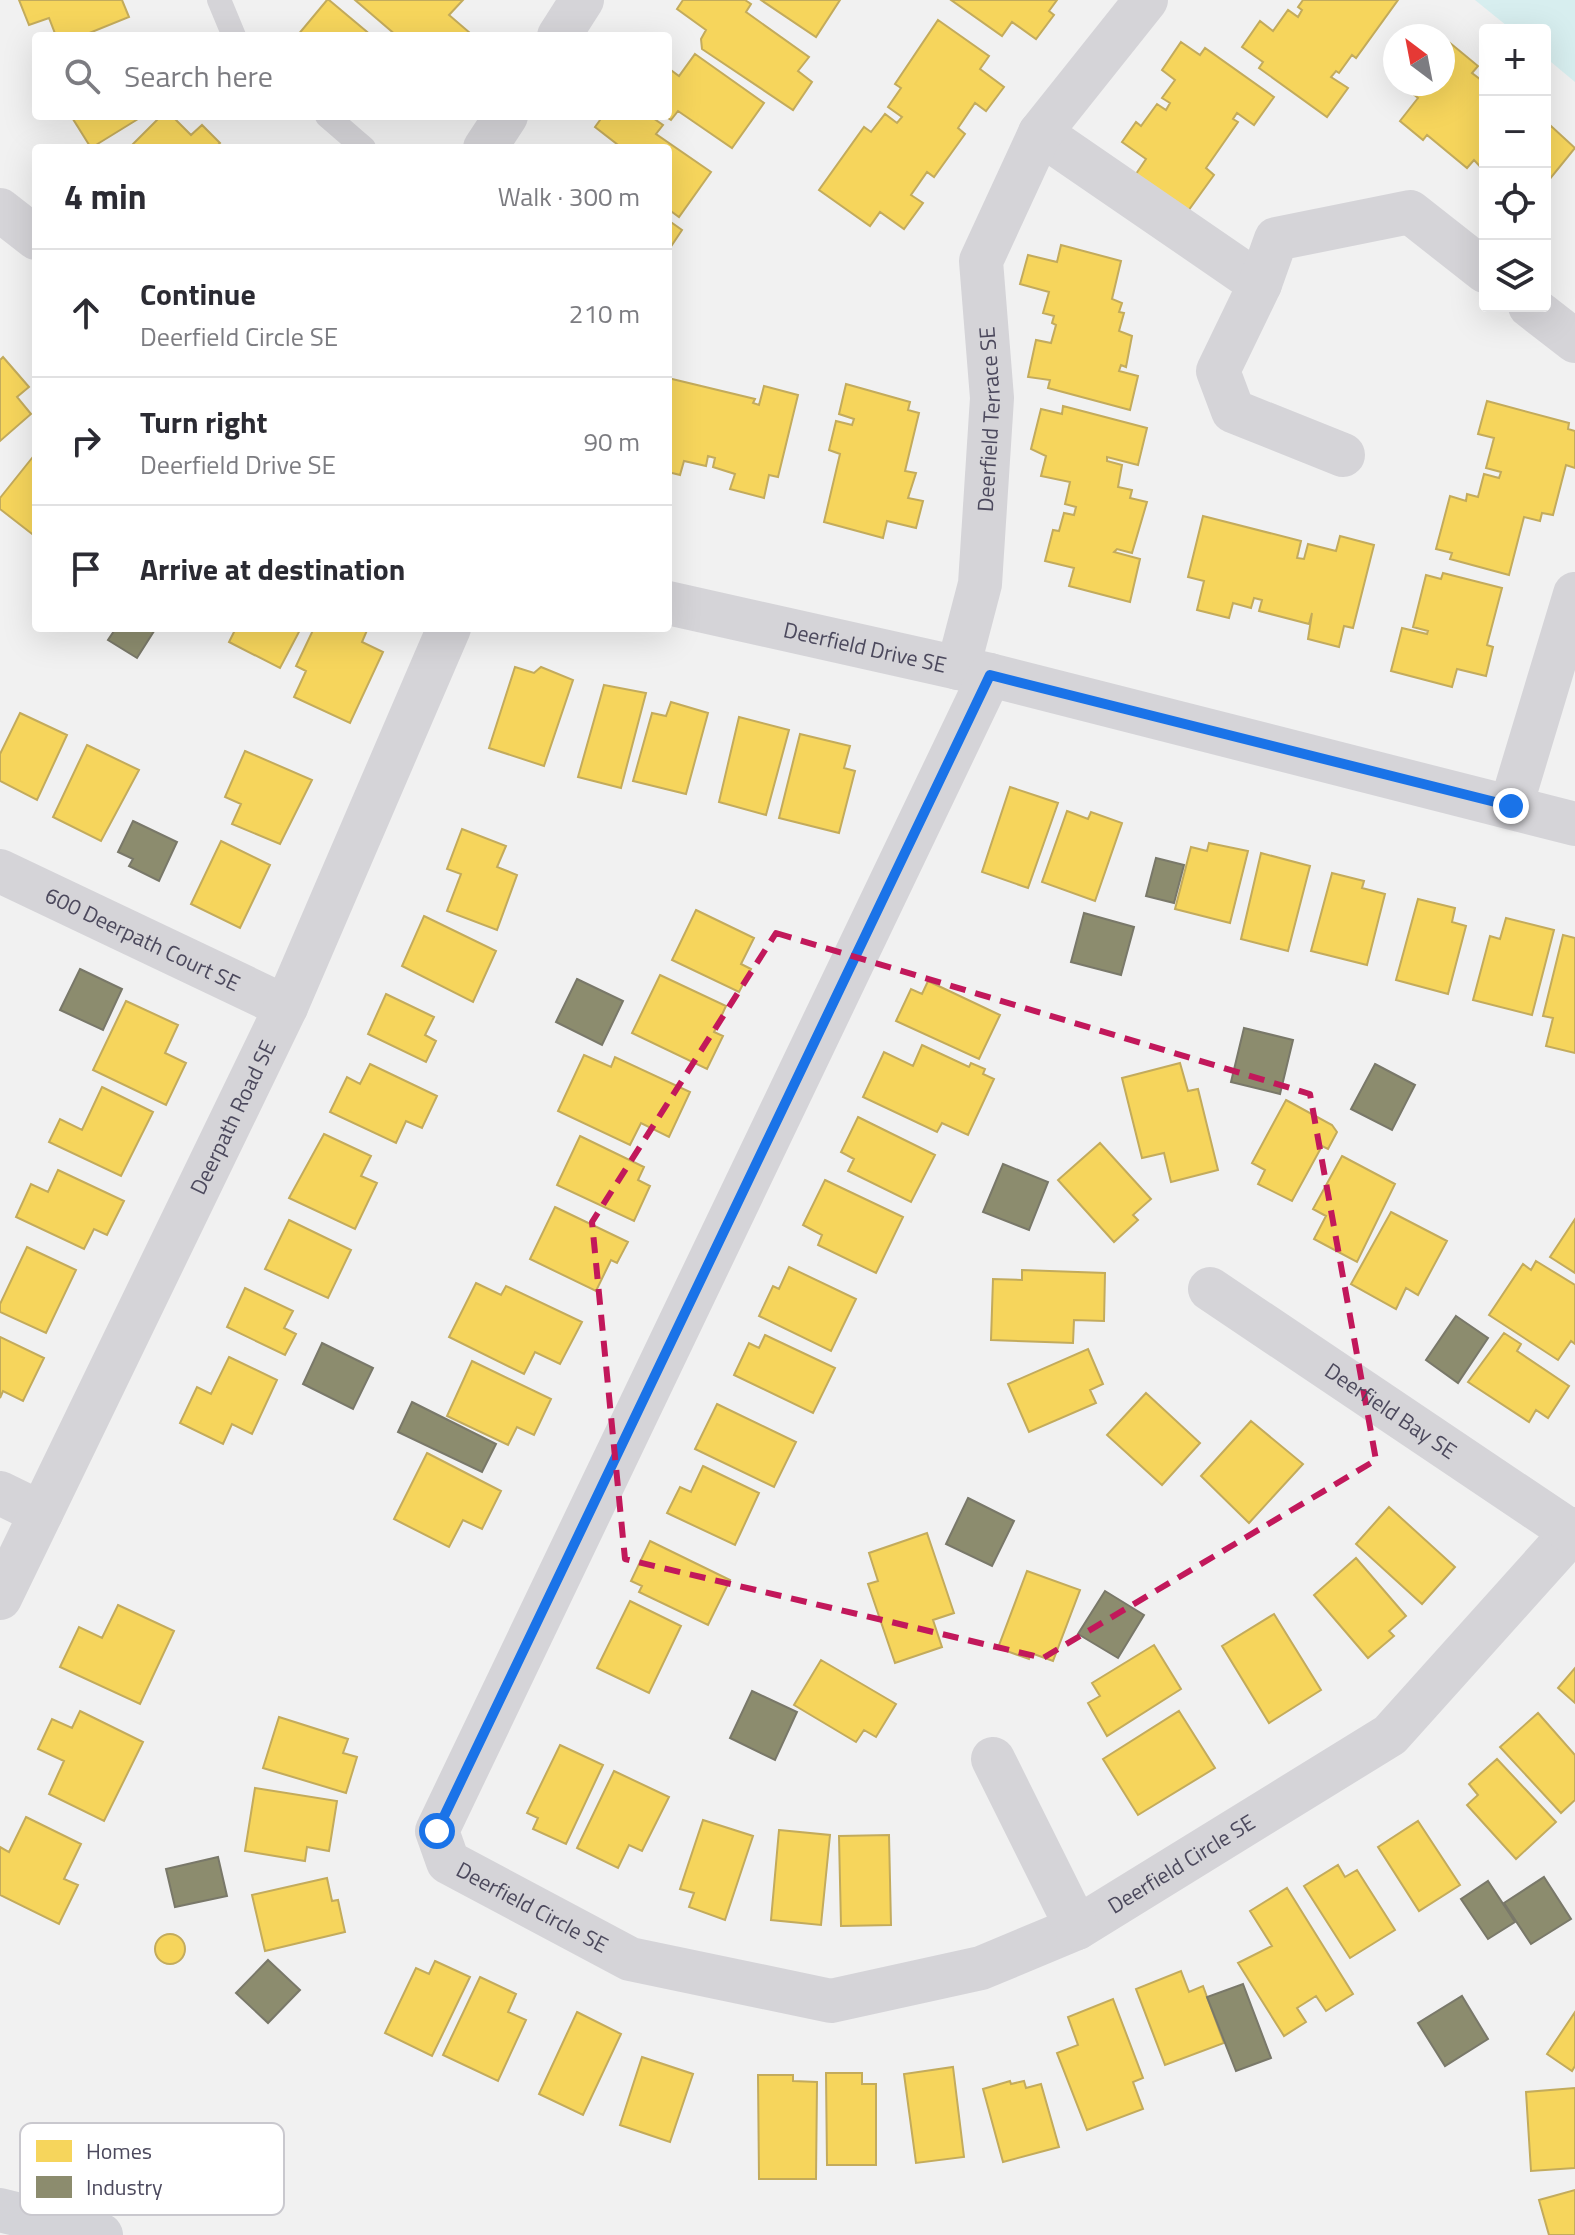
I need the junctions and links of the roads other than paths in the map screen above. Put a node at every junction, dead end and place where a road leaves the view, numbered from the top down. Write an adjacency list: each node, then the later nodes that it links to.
1 (219, 0): 4 (lane)
2 (582, 0): 5 (street)
3 (1146, 0): 8 (street, Deerfield Terrace SE)
4 (232, 32)
5 (562, 32)
6 (332, 120): 9 (lane)
7 (503, 120): 10 (street)
8 (1040, 133): 14 (street); 21 (street, Deerfield Terrace SE)
9 (359, 144)
10 (488, 144)
11 (0, 210): 12 (street)
12 (32, 235)
13 (1479, 266): 14 (street)
14 (1260, 284): 17 (street)
15 (1538, 312): 16 (street)
16 (1575, 341)
17 (1343, 455)
18 (1575, 594): 22 (street)
19 (672, 604): 21 (street, Deerfield Drive SE)
20 (447, 632): 25 (street, Deerpath Road SE)
21 (974, 671): 22 (street, Deerfield Drive SE); 32 (street, Deerfield Circle SE)
22 (1511, 806): 23 (street, Deerfield Drive SE)
23 (1575, 824)
24 (0, 871): 25 (street, 600 Deerpath Court SE)
25 (286, 1007): 28 (street, Deerpath Road SE)
26 (1210, 1289): 29 (street, Deerfield Bay SE)
27 (0, 1493): 28 (street)
28 (41, 1513): 30 (street, Deerpath Road SE)
29 (1574, 1531): 32 (street, Deerfield Circle SE)
30 (0, 1598)
31 (993, 1759): 32 (street)
32 (1077, 1928)
33 (0, 2210): 35 (main road)
34 (20, 2215): 36 (main road)
35 (20, 2215)
36 (101, 2235)

